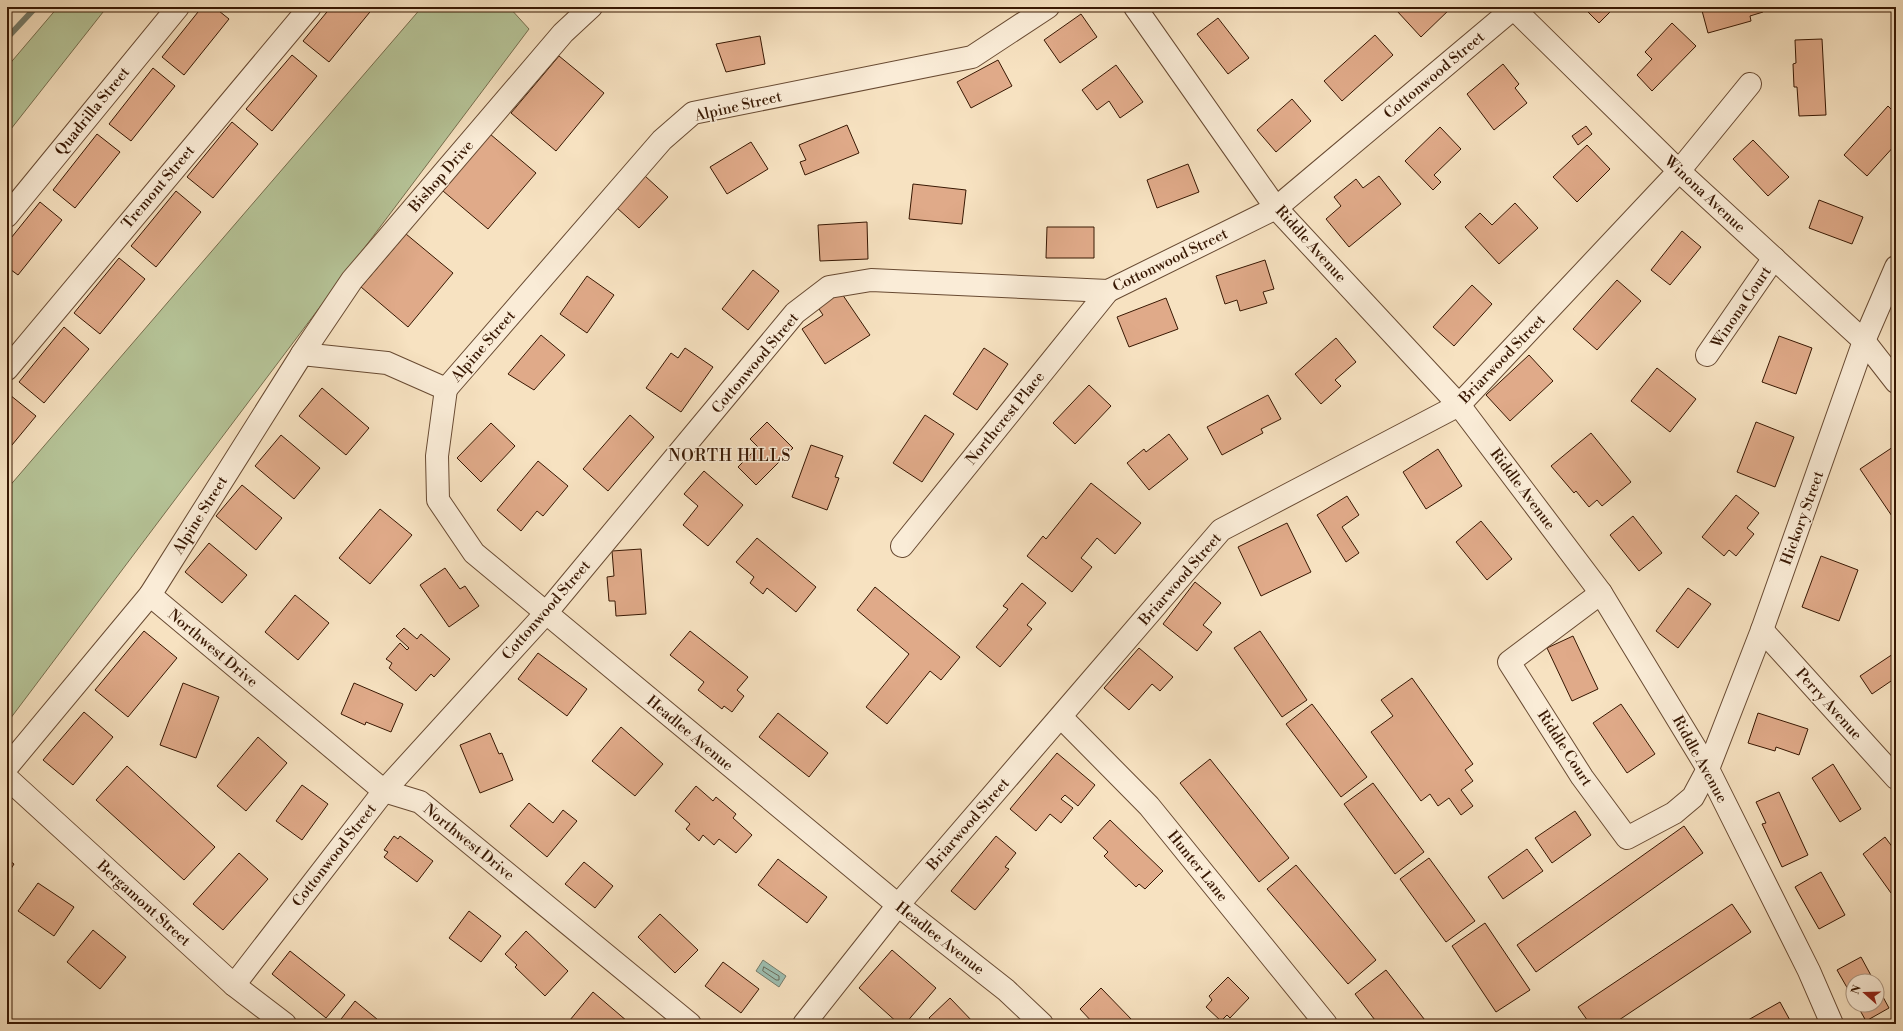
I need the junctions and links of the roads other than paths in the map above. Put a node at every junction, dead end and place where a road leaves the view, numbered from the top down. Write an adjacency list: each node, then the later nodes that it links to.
1 (178, 7): 10 (street, Quadrilla Street)
2 (310, 7): 17 (street, Tremont Street)
3 (591, 7): 15 (street, Bishop Drive)
4 (1048, 7): 19 (street, Alpine Street)
5 (1134, 7): 9 (street, Riddle Avenue)
6 (1513, 8): 8 (street, Winona Avenue); 9 (street, Cottonwood Street)
7 (1750, 84): 8 (street, Briarwood Street)
8 (1679, 171): 11 (street, Winona Avenue); 20 (street, Briarwood Street)
9 (1276, 208): 13 (street, Cottonwood Street); 20 (street, Riddle Avenue)
10 (7, 216)
11 (1774, 258): 14 (street, Winona Avenue); 16 (street, Winona Court)
12 (1896, 267): 14 (street, Hickory Street)
13 (1108, 290): 21 (street, Northcrest Place); 24 (street, Cottonwood Street)
14 (1864, 341): 18 (street, Winona Avenue); 25 (street, Hickory Street)
15 (302, 354): 19 (street, Alpine Street); 23 (street, Alpine Street)
16 (1707, 356)
17 (7, 369)
18 (1896, 382)
19 (446, 388): 24 (street, Headlee Avenue)
20 (1459, 405): 22 (street, Riddle Avenue); 26 (street, Briarwood Street)
21 (902, 546)
22 (1601, 593): 28 (street, Riddle Avenue); 28 (street, Riddle Court)
23 (150, 595): 27 (street, Alpine Street); 31 (street, Northwest Drive)
24 (546, 613): 31 (street, Cottonwood Street); 32 (street, Headlee Avenue)
25 (1762, 630): 28 (street, Hickory Street); 30 (street, Perry Avenue)
26 (1061, 717): 32 (street, Briarwood Street); 38 (street, Hunter Lane)
27 (7, 767)
28 (1708, 769): 39 (street, Riddle Avenue)
29 (7, 778): 33 (street, Bergamont Street)
30 (1896, 778)
31 (384, 791): 33 (street, Cottonwood Street); 35 (street, Northwest Drive)
32 (898, 905): 36 (street, Briarwood Street); 37 (street, Headlee Avenue)
33 (234, 985): 34 (street, Bergamont Street)
34 (284, 1024)
35 (690, 1024)
36 (804, 1024)
37 (1042, 1024)
38 (1326, 1024)
39 (1832, 1024)

